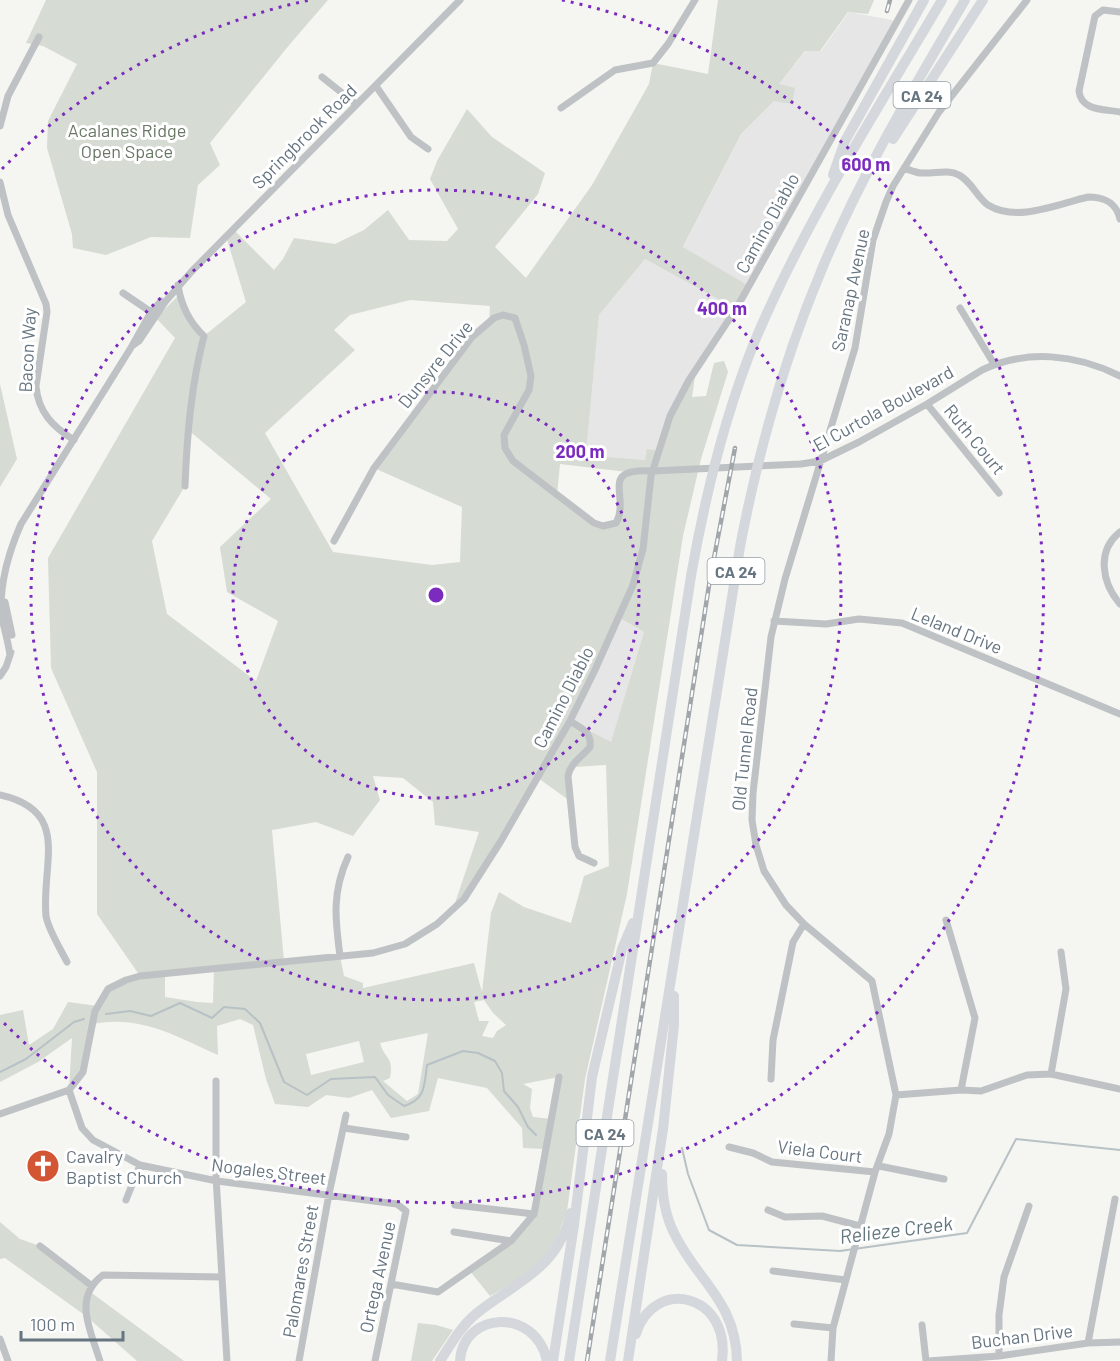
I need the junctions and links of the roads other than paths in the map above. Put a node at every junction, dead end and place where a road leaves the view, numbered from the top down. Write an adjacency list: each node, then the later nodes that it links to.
1 (460, 0): 13 (street, Springbrook Road)
2 (695, 0): 15 (street)
3 (909, 0): 36 (street, Camino Diablo)
4 (924, 0): 23 (highway)
5 (931, 0): 17 (highway)
6 (942, 0): 17 (highway, CA 24)
7 (965, 0): 22 (highway)
8 (983, 0): 22 (highway, CA 24)
9 (1027, 0): 20 (street, Saranap Avenue)
10 (1120, 12): 16 (street)
11 (39, 37): 18 (street)
12 (322, 77): 14 (street)
13 (376, 86): 14 (street, Springbrook Road); 19 (street)
14 (356, 104): 25 (street, Springbrook Road)
15 (561, 108)
16 (1120, 112)
17 (871, 117): 23 (highway, CA 24)
18 (0, 126)
19 (428, 149)
20 (904, 168): 24 (street); 35 (street, Saranap Avenue)
21 (0, 182): 34 (street, Bacon Way)
22 (860, 189): 55 (highway, CA 24)
23 (827, 197): 49 (highway, CA 24)
24 (1120, 219)
25 (178, 285): 27 (street, Springbrook Road); 37 (street)
26 (123, 293): 29 (street)
27 (171, 295): 29 (street, Springbrook Road); 30 (street, Springbrook Road)
28 (960, 308): 31 (street)
29 (151, 312): 30 (street, Springbrook Road)
30 (132, 346): 34 (street, Springbrook Road)
31 (994, 364): 32 (street, El Curtola Boulevard); 33 (street, El Curtola Boulevard)
32 (1120, 376)
33 (927, 404): 35 (street, El Curtola Boulevard); 38 (street, Ruth Court)
34 (74, 440): 43 (street, Springbrook Road)
35 (820, 461): 36 (street, El Curtola Boulevard); 42 (street, Saranap Avenue)
36 (653, 471): 40 (street, Dunsyre Drive); 45 (street, Camino Diablo)
37 (185, 486)
38 (999, 493)
39 (1120, 532): 41 (street)
40 (334, 542)
41 (1120, 604)
42 (774, 621): 44 (street, Leland Drive); 51 (street, Old Tunnel Road)
43 (0, 676)
44 (1120, 714)
45 (570, 721): 48 (street); 53 (street, Camino Diablo)
46 (0, 795): 54 (street)
47 (348, 856): 53 (street)
48 (594, 863)
49 (640, 906): 72 (highway); 108 (highway, CA 24)
50 (946, 920): 62 (street)
51 (804, 924): 58 (street); 63 (street, Old Tunnel Road)
52 (1061, 952): 56 (street)
53 (340, 956): 61 (street, Camino Diablo)
54 (67, 962)
55 (673, 970): 67 (highway); 109 (highway, CA 24)
56 (1051, 1074): 60 (street); 62 (street)
57 (559, 1077): 82 (street)
58 (771, 1079)
59 (216, 1082): 74 (street)
60 (1120, 1089)
61 (69, 1090): 64 (street); 70 (street, Nogales Street)
62 (961, 1090): 63 (street)
63 (896, 1095): 71 (street, Old Tunnel Road)
64 (0, 1114)
65 (346, 1115): 66 (street, Palomares Street)
66 (344, 1128): 68 (street); 75 (street, Palomares Street)
67 (663, 1129): 110 (highway); 112 (highway)
68 (406, 1137)
69 (729, 1147): 71 (street, Viela Court)
70 (140, 1165): 74 (street, Nogales Street); 77 (street)
71 (877, 1169): 73 (street, Viela Court); 83 (street, Old Tunnel Road)
72 (580, 1175): 104 (highway); 107 (highway)
73 (944, 1179)
74 (217, 1181): 75 (street, Nogales Street); 88 (street)
75 (329, 1194): 78 (street, Nogales Street); 102 (street, Palomares Street)
76 (1115, 1199): 97 (street)
77 (126, 1200)
78 (397, 1204): 90 (street, Ortega Avenue)
79 (455, 1205): 82 (street)
80 (1029, 1206): 98 (street)
81 (768, 1210): 83 (street)
82 (534, 1214): 85 (street)
83 (860, 1226): 89 (street, Old Tunnel Road)
84 (454, 1232): 85 (street)
85 (511, 1240): 90 (street)
86 (40, 1246): 91 (street)
87 (772, 1270): 89 (street)
88 (222, 1277): 91 (street); 101 (street)
89 (846, 1280): 94 (street, Old Tunnel Road)
90 (391, 1284): 103 (street, Ortega Avenue)
91 (92, 1286): 100 (street)
92 (794, 1324): 94 (street)
93 (921, 1325): 114 (street)
94 (833, 1328): 113 (street, Old Tunnel Road)
95 (0, 1339): 99 (street)
96 (1120, 1342): 97 (street, Buchan Drive)
97 (1088, 1343): 98 (street, Buchan Drive)
98 (999, 1356): 114 (street, Buchan Drive)
99 (8, 1361)
100 (100, 1361)
101 (227, 1361)
102 (299, 1361)
103 (375, 1361)
104 (440, 1361)
105 (460, 1361): 106 (highway)
106 (547, 1361)
107 (553, 1361)
108 (569, 1361)
109 (610, 1361)
110 (629, 1361): 111 (highway)
111 (722, 1361)
112 (737, 1361)
113 (831, 1361)
114 (927, 1361)

